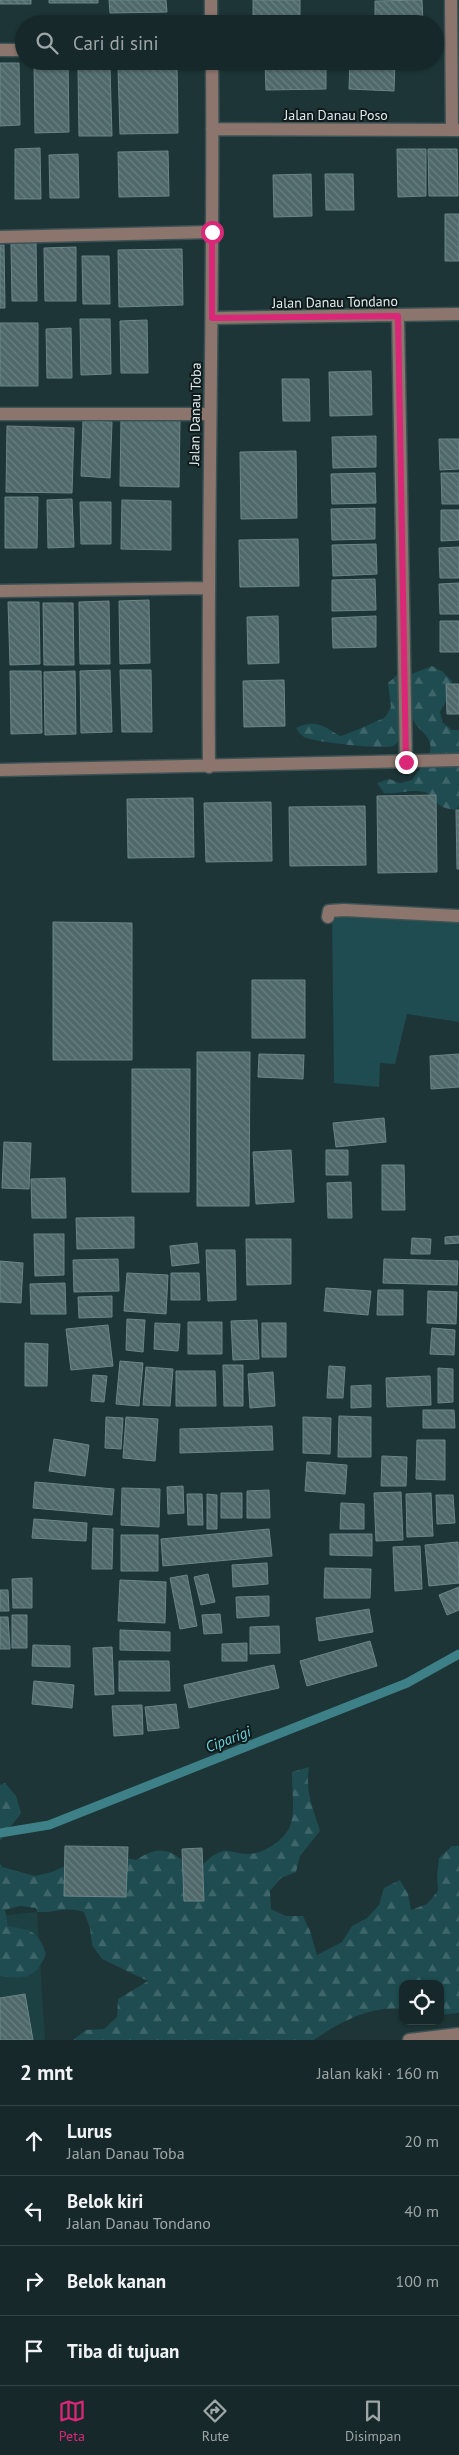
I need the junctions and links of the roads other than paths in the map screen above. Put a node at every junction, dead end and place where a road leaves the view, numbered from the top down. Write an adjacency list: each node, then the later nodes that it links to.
1 (211, 0): 3 (street)
2 (451, 0): 8 (street)
3 (211, 15)
4 (0, 50): 5 (street)
5 (15, 50)
6 (212, 70): 7 (street, Jalan Danau Toba)
7 (212, 129): 8 (street, Jalan Danau Poso); 9 (street, Jalan Danau Toba)
8 (455, 130)
9 (212, 232): 10 (street); 13 (street, Jalan Danau Toba)
10 (0, 237)
11 (459, 314): 12 (street, Jalan Danau Tondano)
12 (398, 316): 13 (street, Jalan Danau Tondano); 19 (street)
13 (212, 318): 15 (street, Jalan Danau Toba)
14 (0, 414): 15 (street)
15 (210, 414): 16 (street, Jalan Danau Toba)
16 (208, 588): 17 (street); 20 (street, Jalan Danau Toba)
17 (0, 591)
18 (459, 760): 19 (street)
19 (406, 762): 20 (street)
20 (209, 767): 21 (street)
21 (0, 770)
22 (459, 916): 23 (street)
23 (328, 917)
24 (459, 2034): 25 (street)
25 (409, 2040)

